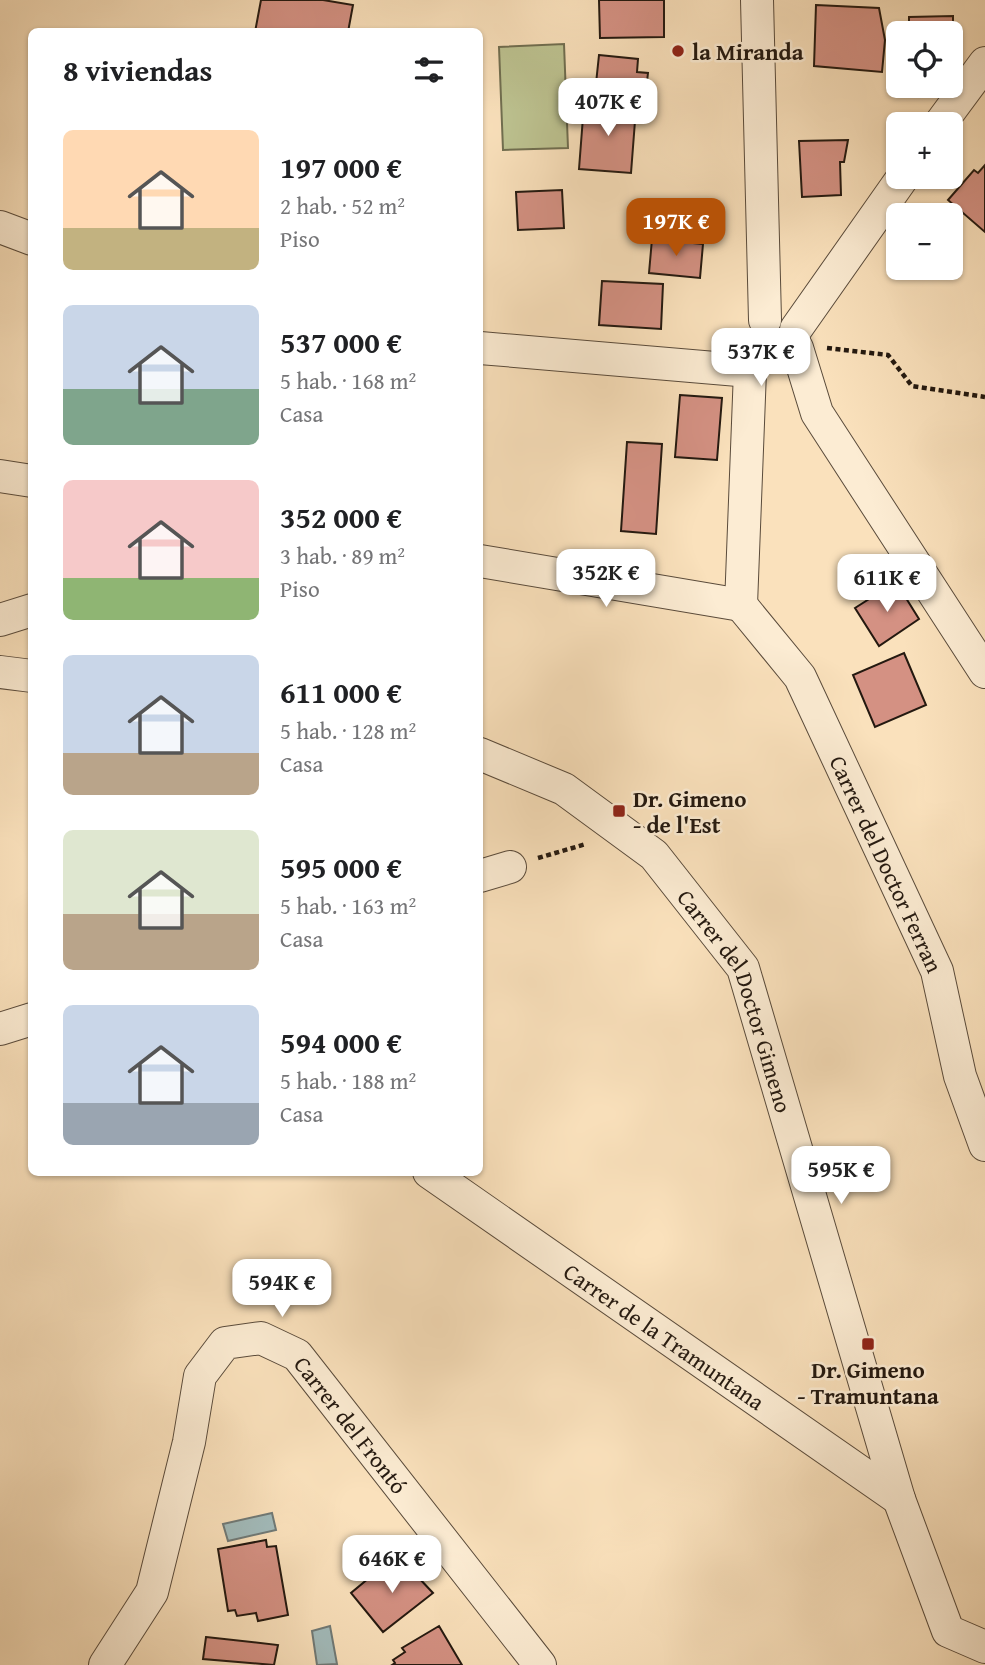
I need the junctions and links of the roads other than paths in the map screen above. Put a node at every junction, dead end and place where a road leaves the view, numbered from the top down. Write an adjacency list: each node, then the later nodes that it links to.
1 (759, 10): 7 (street)
2 (985, 63): 3 (street)
3 (949, 112)
4 (895, 189): 8 (street)
5 (0, 227): 6 (street)
6 (28, 238)
7 (765, 320): 8 (street); 10 (street)
8 (797, 341): 10 (street); 18 (street)
9 (483, 348): 10 (street)
10 (753, 362): 14 (street)
11 (0, 476): 12 (street)
12 (28, 480)
13 (483, 562): 14 (street)
14 (741, 605): 26 (street, Carrer del Doctor Ferran)
15 (28, 611): 16 (street)
16 (0, 620)
17 (0, 672): 19 (street)
18 (985, 672)
19 (28, 676)
20 (483, 755): 28 (street, Carrer del Doctor Gimeno)
21 (510, 867): 22 (street)
22 (483, 875)
23 (28, 1020): 24 (street)
24 (0, 1031): 25 (street)
25 (28, 1035)
26 (985, 1145)
27 (435, 1176): 28 (street, Carrer de la Tramuntana)
28 (899, 1499): 29 (street, Carrer del Doctor Gimeno)
29 (985, 1647)
30 (104, 1665): 31 (street, Carrer del Frontó)
31 (540, 1665)

